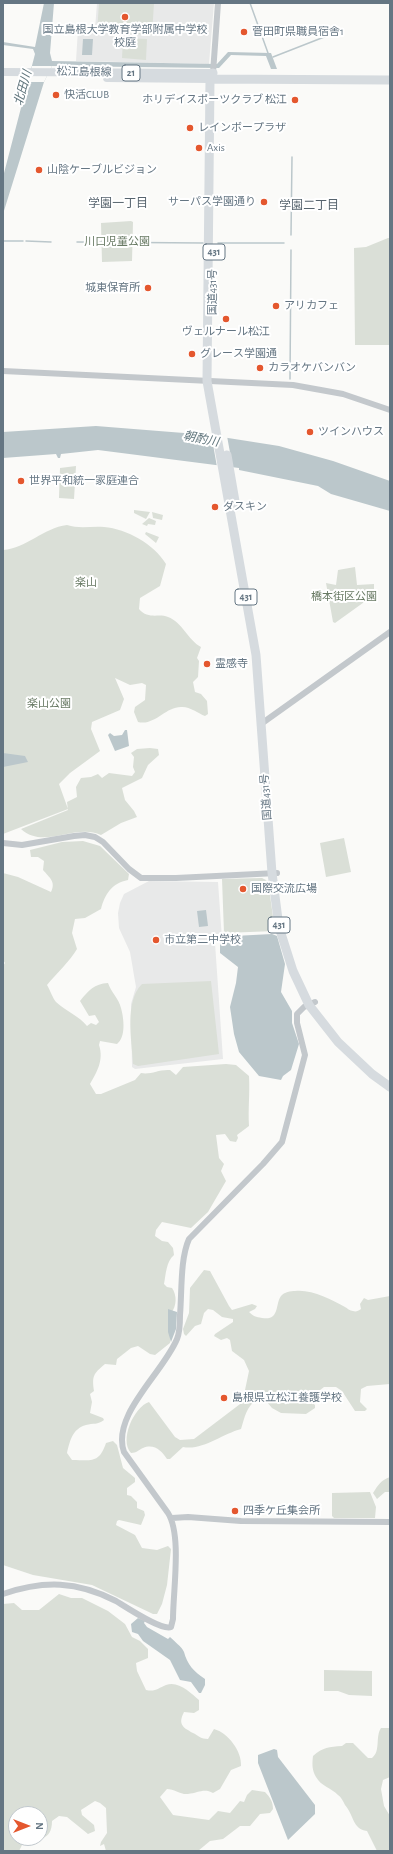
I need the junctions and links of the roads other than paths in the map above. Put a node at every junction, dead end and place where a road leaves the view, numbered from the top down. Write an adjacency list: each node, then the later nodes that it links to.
1 (218, 3): 6 (street)
2 (3, 72): 3 (main road, 松江島根線 / 21)
3 (28, 75): 5 (main road, 松江島根線 / 21); 6 (main road, 松江島根線 / 21)
4 (390, 75): 7 (highway)
5 (3, 77)
6 (213, 77): 7 (highway); 10 (highway, 国道431号 / 431)
7 (276, 77): 8 (highway)
8 (390, 80)
9 (3, 371): 10 (street)
10 (210, 381): 11 (street); 13 (highway, 国道431号 / 431)
11 (390, 410)
12 (390, 632): 13 (street)
13 (264, 722): 15 (highway, 国道431号 / 431)
14 (3, 843): 15 (street)
15 (275, 873): 16 (highway, 国道431号 / 431)
16 (312, 1003): 17 (highway, 国道431号 / 431); 18 (highway, 国道431号 / 431); 19 (street)
17 (390, 1081)
18 (390, 1087)
19 (172, 1518): 20 (street); 21 (street)
20 (390, 1522)
21 (3, 1594)

